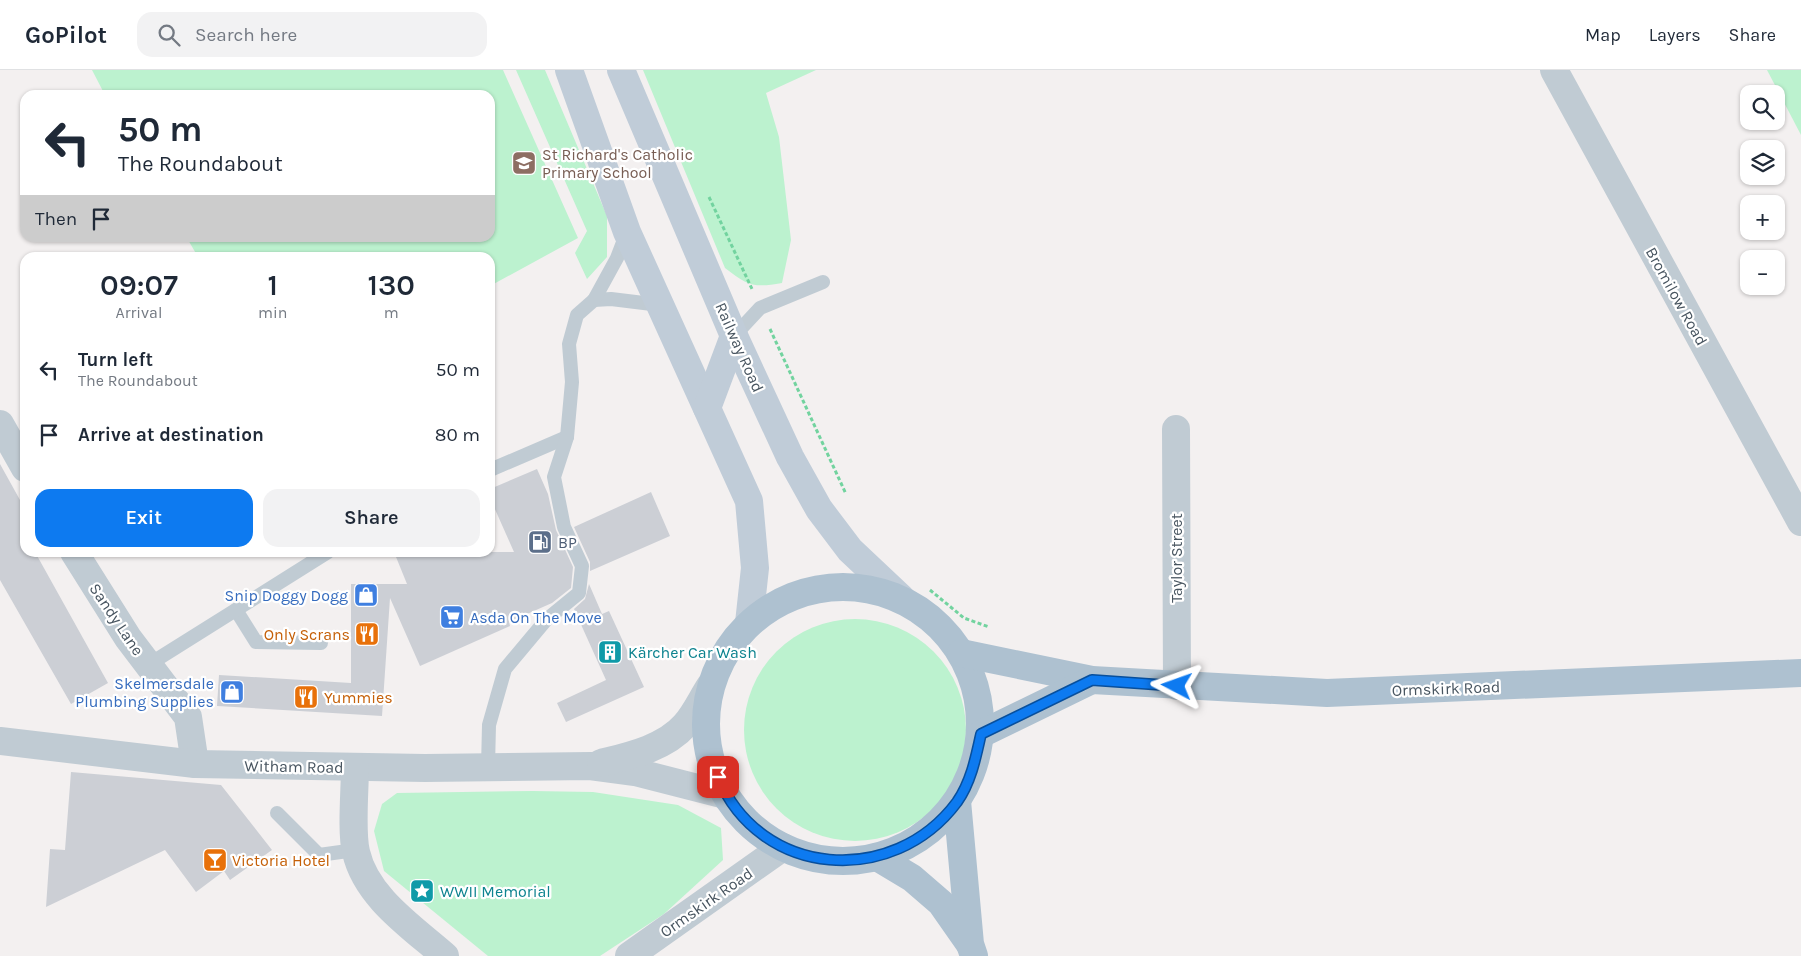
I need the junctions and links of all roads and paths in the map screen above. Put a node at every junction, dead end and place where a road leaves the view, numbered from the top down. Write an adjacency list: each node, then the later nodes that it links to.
1 (569, 70): 5 (main road)
2 (621, 70): 10 (main road, Railway Road)
3 (1554, 70): 18 (street, Bromilow Road)
4 (707, 194): 9 (path)
5 (627, 232): 7 (lane); 8 (main road)
6 (824, 282): 9 (lane)
7 (594, 300): 8 (lane); 14 (lane)
8 (660, 305): 11 (main road)
9 (760, 308): 10 (lane); 17 (path)
10 (734, 336): 11 (main road); 22 (main road, Railway Road)
11 (707, 408): 24 (main road)
12 (0, 424): 15 (street)
13 (1176, 429): 32 (street, Taylor Street)
14 (567, 437): 16 (lane); 38 (lane)
15 (20, 459)
16 (495, 468)
17 (847, 495)
18 (1801, 522)
19 (77, 557): 28 (street, Sandy Lane)
20 (320, 557): 23 (lane)
21 (926, 588): 25 (path)
22 (901, 598): 24 (main road); 27 (main road)
23 (236, 610): 26 (lane); 28 (lane)
24 (749, 623): 31 (main road)
25 (990, 628)
26 (321, 643)
27 (962, 653): 30 (main road, Ormskirk Road); 33 (main road)
28 (148, 665): 35 (street, Sandy Lane)
29 (1801, 673): 32 (main road, Ormskirk Road)
30 (1092, 680): 32 (main road, Ormskirk Road); 33 (main road, Ormskirk Road)
31 (710, 686): 36 (street, Witham Road); 39 (main road)
32 (1177, 686)
33 (981, 734): 40 (main road)
34 (0, 741): 35 (street, Witham Road)
35 (196, 764): 37 (street, Witham Road)
36 (590, 766): 38 (street, Witham Road); 39 (street, Witham Road)
37 (355, 767): 38 (street, Witham Road); 43 (street)
38 (488, 767)
39 (725, 795): 42 (main road)
40 (957, 801): 44 (main road); 45 (main road)
41 (276, 813): 43 (lane)
42 (783, 847): 44 (main road); 47 (street, Ormskirk Road)
43 (355, 850): 46 (street)
44 (877, 857): 45 (main road)
45 (972, 950)
46 (445, 956)
47 (629, 956)

